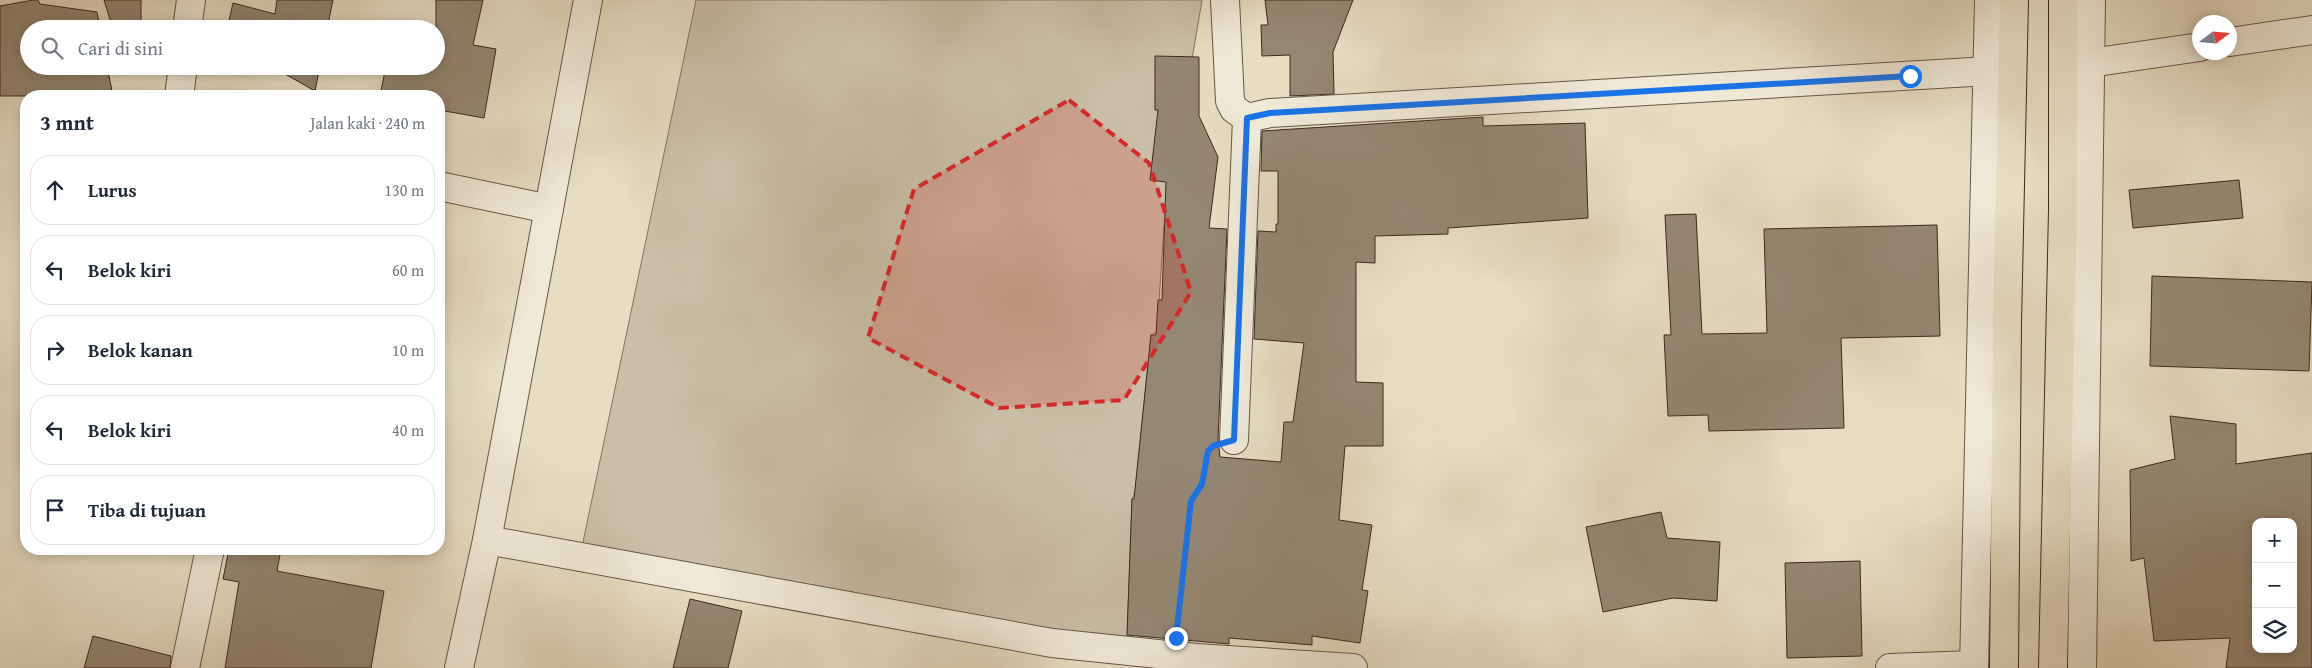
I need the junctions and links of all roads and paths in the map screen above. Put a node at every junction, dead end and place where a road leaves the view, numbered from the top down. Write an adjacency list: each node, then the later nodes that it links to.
1 (191, 0): 8 (street)
2 (588, 0): 18 (street)
3 (1225, 0): 16 (street)
4 (1989, 0): 13 (street)
5 (2014, 0): 28 (highway)
6 (2063, 0): 29 (highway)
7 (2092, 0): 12 (street)
8 (188, 20)
9 (2312, 30): 10 (street)
10 (2237, 41)
11 (2192, 48): 12 (street)
12 (2090, 63): 30 (street)
13 (1988, 71): 16 (street); 23 (street)
14 (182, 75): 15 (street)
15 (181, 90)
16 (1247, 118): 19 (street)
17 (445, 187): 18 (street)
18 (548, 209): 20 (street)
19 (1234, 440): 22 (path)
20 (487, 540): 22 (street); 25 (street)
21 (209, 555): 24 (street)
22 (1188, 661): 26 (street)
23 (1974, 666): 27 (street)
24 (185, 668)
25 (459, 668)
26 (1353, 668)
27 (1890, 668)
28 (2004, 668)
29 (2053, 668)
30 (2082, 668)

